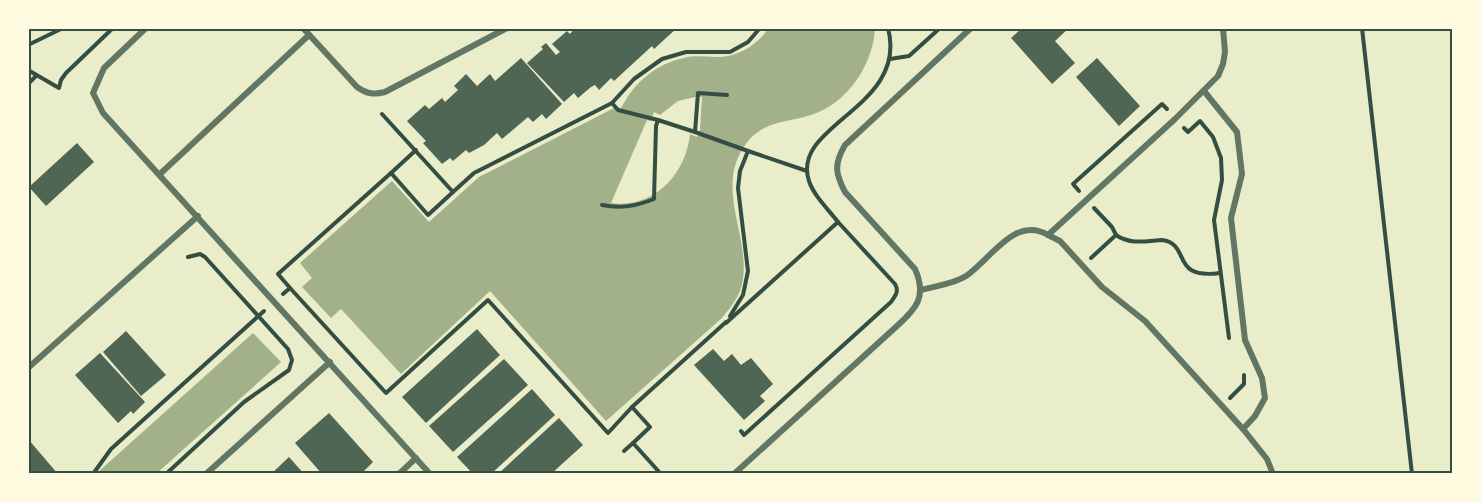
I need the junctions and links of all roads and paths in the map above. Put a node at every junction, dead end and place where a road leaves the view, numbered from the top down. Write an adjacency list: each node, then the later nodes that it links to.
1 (63, 28): 13 (path)
2 (113, 28): 16 (path)
3 (146, 28): 29 (street)
4 (303, 28): 12 (street)
5 (507, 28): 12 (street)
6 (760, 28): 20 (path)
7 (888, 28): 14 (path)
8 (940, 28): 14 (path)
9 (971, 28): 40 (street)
10 (1223, 28): 18 (street)
11 (1362, 28): 60 (path)
12 (309, 35): 29 (street)
13 (28, 45)
14 (890, 59): 27 (path)
15 (28, 70): 16 (path)
16 (36, 76): 17 (path)
17 (28, 84)
18 (1204, 92): 22 (street); 48 (street)
19 (727, 95): 24 (path)
20 (612, 103): 23 (path); 25 (path)
21 (382, 114): 25 (path)
22 (1175, 119): 30 (street); 30 (path); 38 (path)
23 (658, 120): 24 (path); 31 (path)
24 (694, 132): 26 (path)
25 (416, 150): 28 (path)
26 (748, 151): 27 (path); 41 (path)
27 (807, 171): 33 (path)
28 (391, 173)
29 (160, 174): 32 (street)
30 (1086, 198): 34 (street); 35 (path)
31 (602, 205)
32 (198, 216): 43 (street); 44 (street)
33 (838, 222): 41 (path); 49 (path)
34 (1048, 235): 37 (street); 40 (street)
35 (1116, 236): 37 (path); 38 (path)
36 (188, 257): 53 (path)
37 (1083, 266): 48 (street)
38 (1220, 273): 42 (path)
39 (290, 288): 47 (path)
40 (921, 290): 58 (street)
41 (726, 322): 47 (path)
42 (1230, 344)
43 (330, 362): 52 (street); 54 (street)
44 (28, 368)
45 (1243, 373): 46 (path)
46 (1230, 398)
47 (632, 407): 50 (path)
48 (1243, 429): 59 (street)
49 (741, 431)
50 (633, 443): 51 (path); 57 (path)
51 (624, 450)
52 (416, 458): 55 (street); 56 (street)
53 (166, 474)
54 (206, 474)
55 (399, 474)
56 (430, 474)
57 (660, 474)
58 (734, 474)
59 (1273, 474)
60 (1413, 474)

